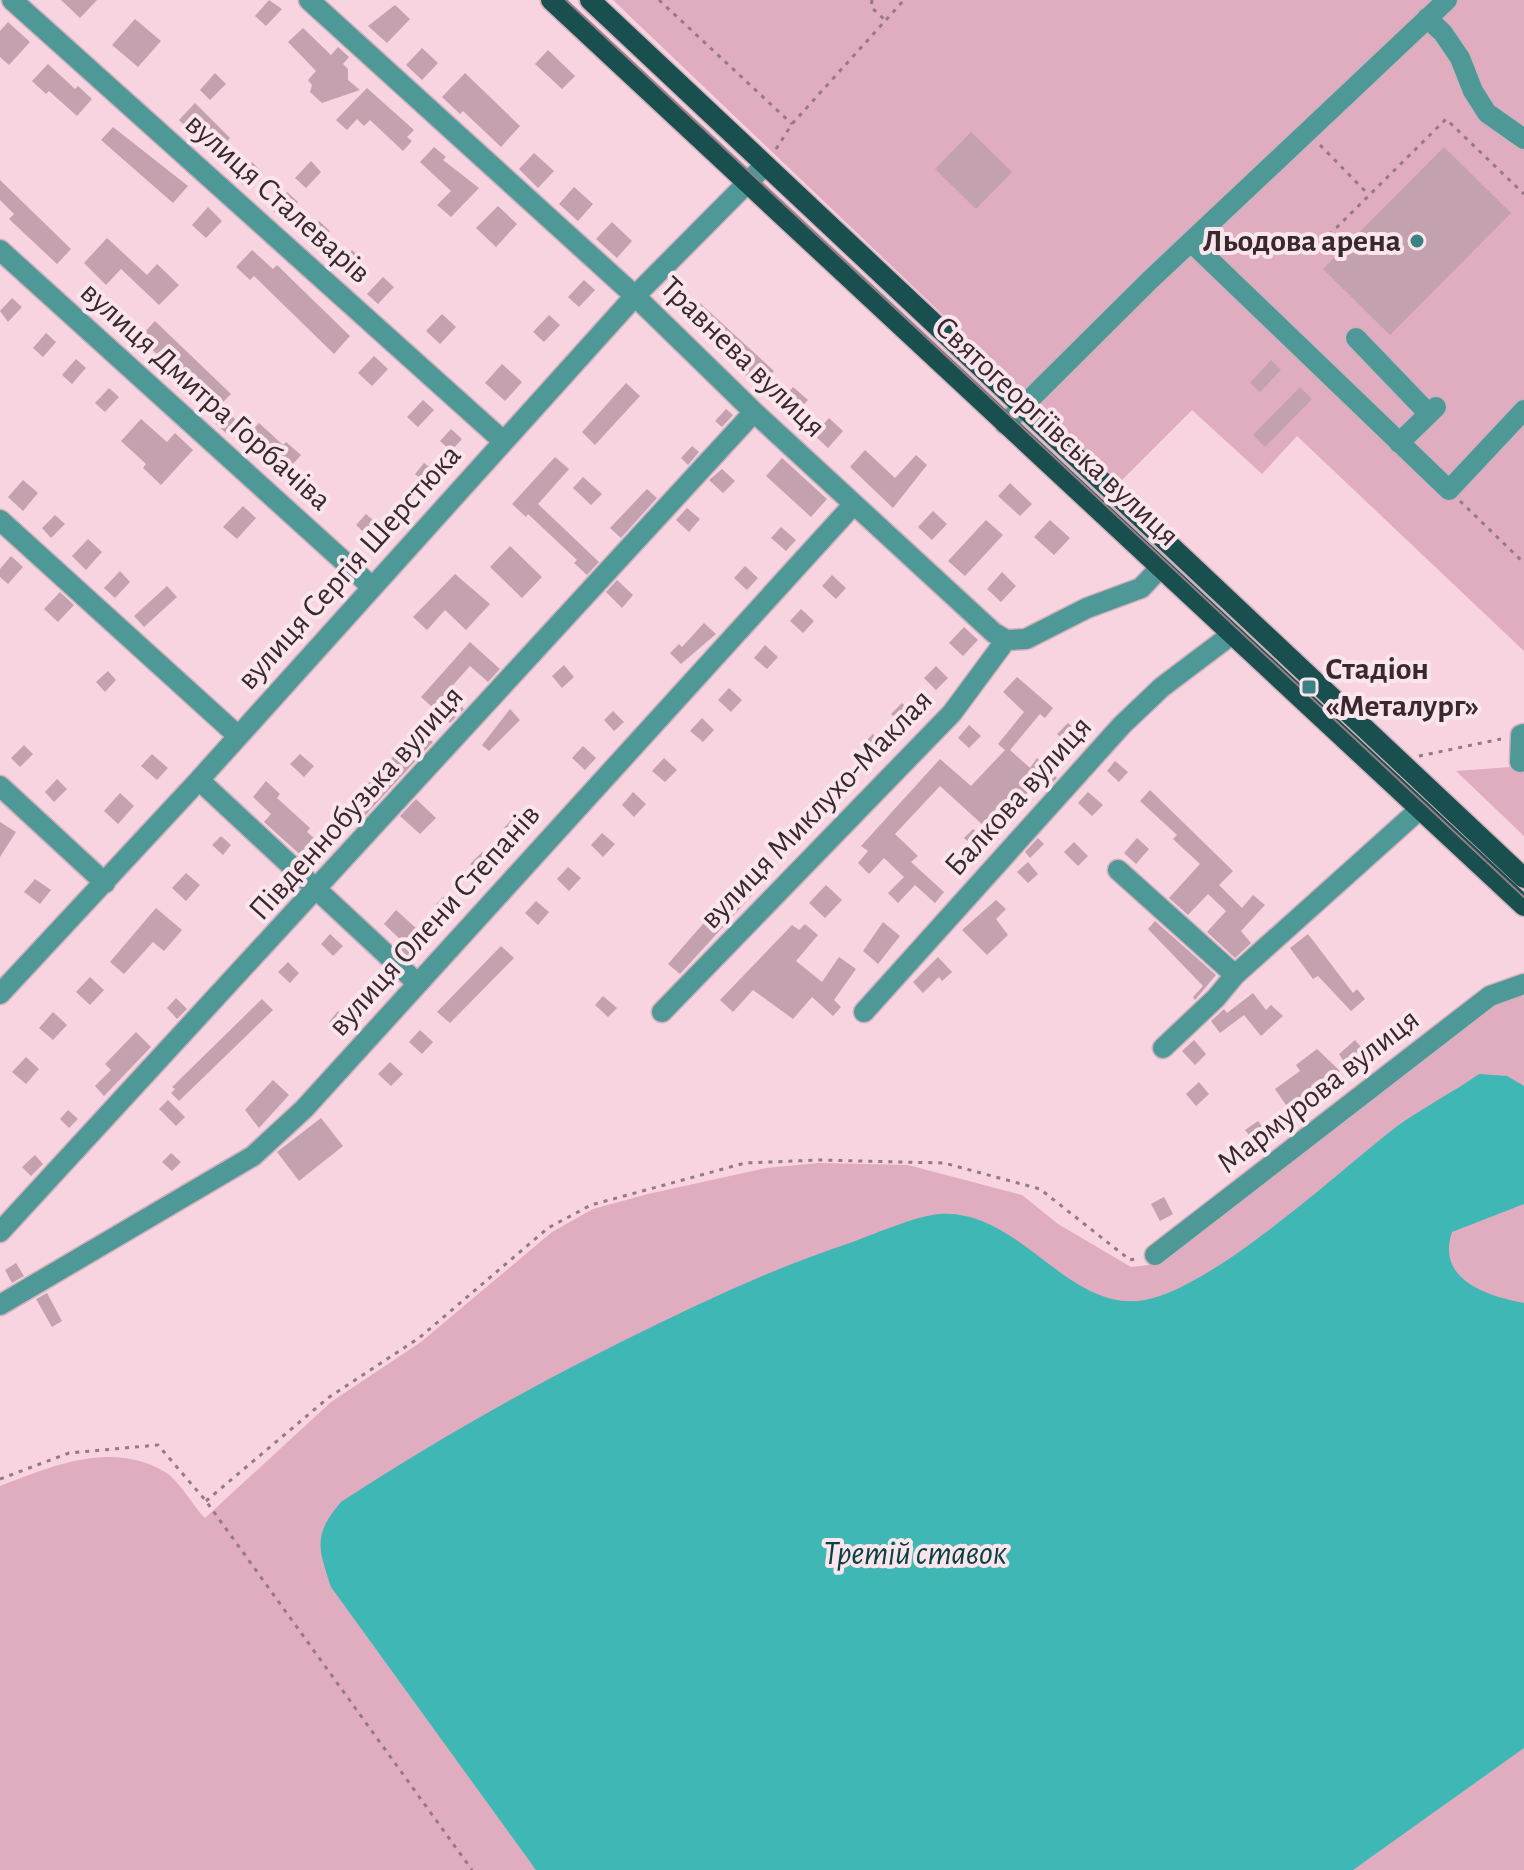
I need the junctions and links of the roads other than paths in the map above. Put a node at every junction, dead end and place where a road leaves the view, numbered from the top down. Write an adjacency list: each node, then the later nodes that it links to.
1 (12, 0): 18 (street, вулиця Сталеварів)
2 (309, 0): 12 (street, Травнева вулиця)
3 (551, 0): 9 (main road, Святогеоргіївська вулиця)
4 (590, 0): 8 (main road, Святогеоргіївська вулиця)
5 (1447, 0): 6 (street)
6 (1427, 18): 7 (street); 10 (street)
7 (1524, 139)
8 (765, 165): 9 (street, вулиця Сергія Шерстюка); 14 (main road, Святогеоргіївська вулиця)
9 (747, 184): 12 (street, вулиця Сергія Шерстюка); 17 (main road, Святогеоргіївська вулиця)
10 (1191, 242): 14 (street); 19 (street)
11 (0, 250): 23 (street, вулиця Дмитра Горбачіва)
12 (635, 296): 16 (street, Травнева вулиця); 18 (street, вулиця Сергія Шерстюка)
13 (1356, 338): 19 (street)
14 (1024, 404): 17 (street); 33 (main road, Святогеоргіївська вулиця)
15 (1524, 410): 19 (street)
16 (754, 412): 20 (street, Травнева вулиця); 35 (street, Південнобузька вулиця)
17 (1005, 424): 22 (main road, Святогеоргіївська вулиця)
18 (503, 441): 23 (street, вулиця Сергія Шерстюка)
19 (1399, 443)
20 (854, 504): 25 (street, Травнева вулиця); 40 (street, вулиця Олени Степанів)
21 (0, 520): 26 (street)
22 (1160, 568): 24 (main road, Святогеоргіївська вулиця); 25 (street)
23 (371, 586): 26 (street, вулиця Сергія Шерстюка)
24 (1231, 635): 31 (main road, Святогеоргіївська вулиця); 44 (street, Балкова вулиця)
25 (1006, 640): 43 (street, вулиця Миклухо-Маклая)
26 (237, 735): 29 (street, вулиця Сергія Шерстюка)
27 (1522, 735): 28 (street)
28 (1524, 761)
29 (199, 780): 34 (street, вулиця Сергія Шерстюка); 35 (street)
30 (0, 786): 34 (street)
31 (1420, 809): 36 (main road, Святогеоргіївська вулиця); 39 (street)
32 (1118, 870): 39 (street)
33 (1524, 878)
34 (105, 883): 38 (street, вулиця Сергія Шерстюка)
35 (319, 889): 40 (street); 46 (street, Південнобузька вулиця)
36 (1524, 906)
37 (0, 965): 38 (street)
38 (20, 973): 42 (street, вулиця Сергія Шерстюка)
39 (1235, 975): 45 (street)
40 (416, 982): 48 (street, вулиця Олени Степанів)
41 (1524, 984): 47 (street, Мармурова вулиця)
42 (0, 994)
43 (662, 1012)
44 (864, 1012)
45 (1163, 1048)
46 (0, 1232)
47 (1155, 1255)
48 (0, 1305)

